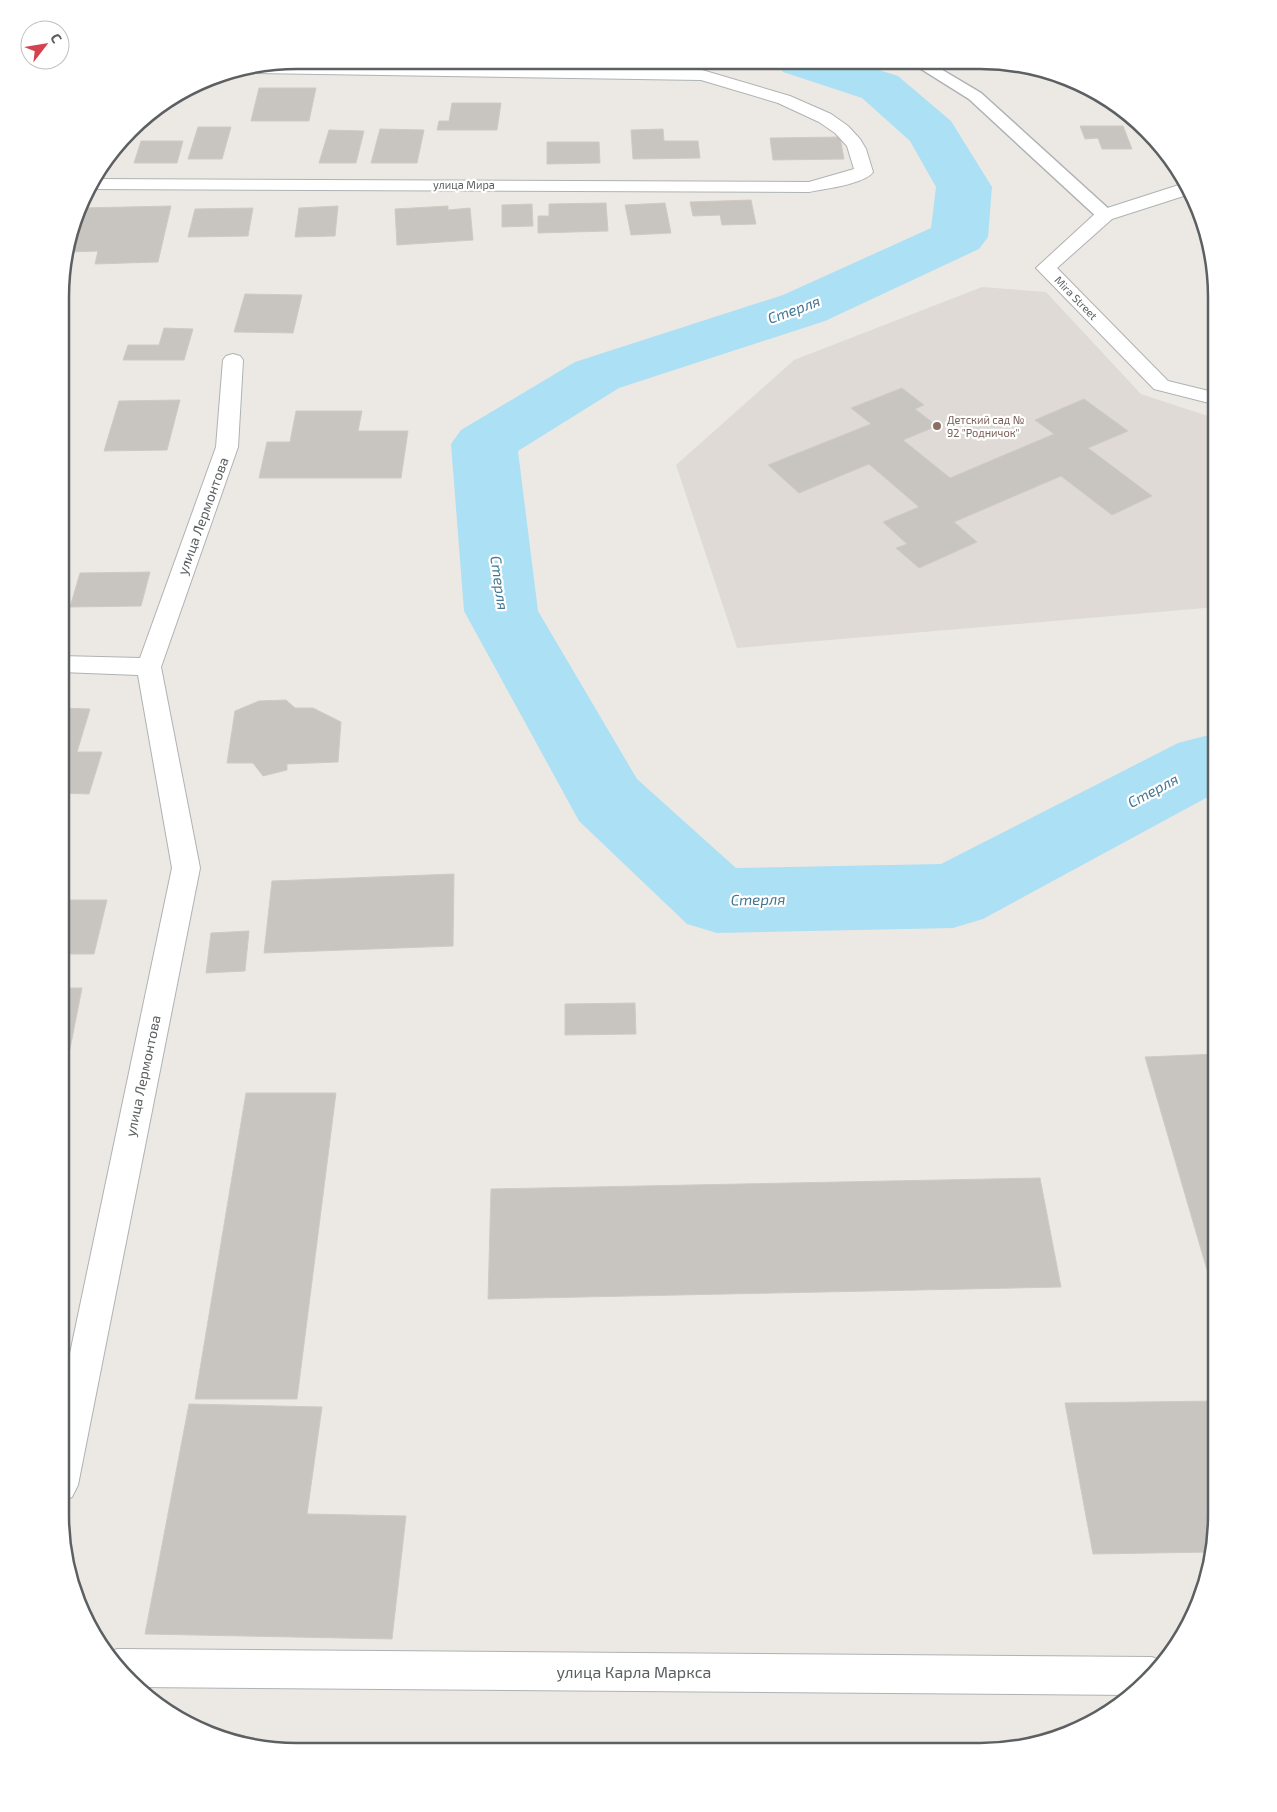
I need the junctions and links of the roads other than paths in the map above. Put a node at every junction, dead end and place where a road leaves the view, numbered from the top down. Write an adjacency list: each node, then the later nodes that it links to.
1 (315, 69): 3 (street, улица Мира)
2 (930, 69): 5 (lane)
3 (98, 184)
4 (1182, 190): 5 (street, Mira Street)
5 (1105, 215): 7 (street, Mira Street)
6 (234, 360): 9 (street, улица Лермонтова)
7 (1208, 396)
8 (69, 664): 9 (street)
9 (149, 667): 10 (street, улица Лермонтова)
10 (69, 1441)
11 (127, 1668): 12 (street, улица Карла Маркса)
12 (1141, 1676)

